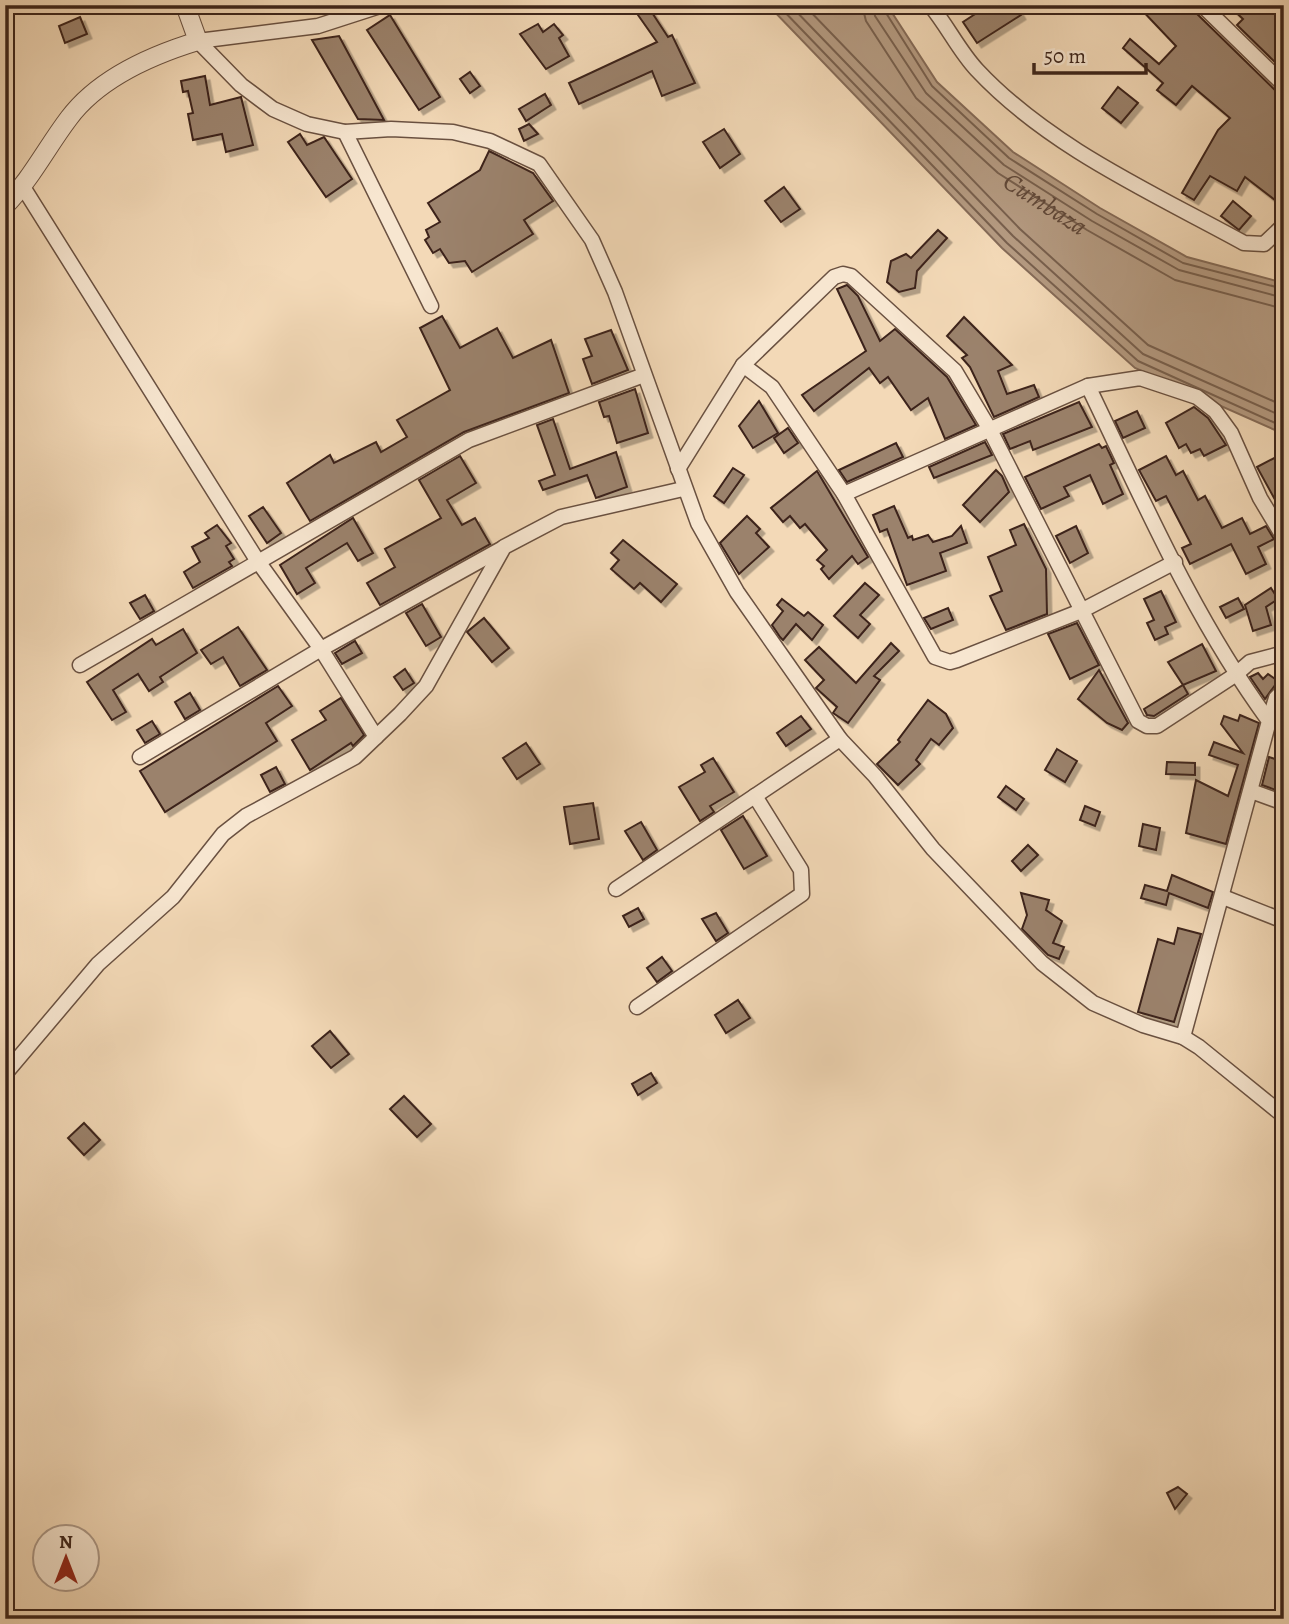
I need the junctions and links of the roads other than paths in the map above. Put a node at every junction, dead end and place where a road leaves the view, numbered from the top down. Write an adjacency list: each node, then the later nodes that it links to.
1 (184, 5): 5 (street)
2 (383, 5): 5 (street)
3 (930, 5): 10 (street)
4 (1202, 5): 6 (street)
5 (198, 41): 7 (street); 8 (street)
6 (1284, 85)
7 (345, 132): 11 (street); 13 (street)
8 (23, 187): 9 (street); 21 (street)
9 (5, 206)
10 (1284, 225)
11 (431, 306)
12 (743, 365): 15 (street); 16 (street); 18 (street)
13 (644, 376): 16 (street); 21 (street)
14 (1087, 386): 15 (street); 19 (street); 22 (street)
15 (989, 428): 18 (street); 23 (street)
16 (678, 469): 17 (street)
17 (684, 489): 20 (street); 31 (street)
18 (844, 494): 23 (street)
19 (1284, 538)
20 (504, 547): 24 (street); 30 (street)
21 (257, 560): 24 (street); 26 (street)
22 (1175, 562): 23 (street); 27 (street)
23 (1081, 611): 27 (street)
24 (321, 649): 30 (street); 32 (street)
25 (1284, 653): 27 (street)
26 (80, 665)
27 (1235, 675): 29 (street)
28 (1284, 690): 29 (street)
29 (1269, 722): 33 (street)
30 (376, 737): 41 (street)
31 (840, 739): 34 (street); 40 (street)
32 (141, 757)
33 (1251, 791): 35 (street); 37 (street)
34 (755, 796): 36 (street); 39 (street)
35 (1284, 803)
36 (616, 889)
37 (1223, 897): 38 (street); 40 (street)
38 (1284, 921)
39 (637, 1007)
40 (1183, 1037): 42 (street)
41 (5, 1074)
42 (1284, 1116)

